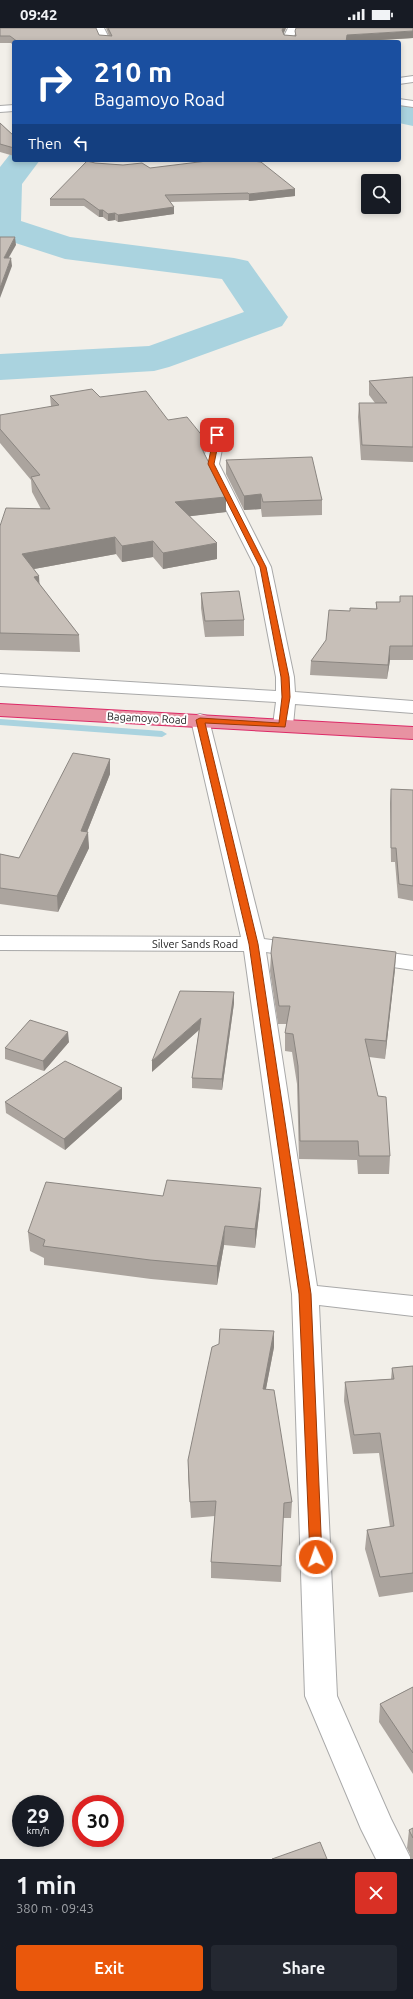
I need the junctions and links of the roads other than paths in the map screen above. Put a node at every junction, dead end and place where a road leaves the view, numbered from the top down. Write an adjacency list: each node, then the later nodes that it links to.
1 (99, 28): 3 (street)
2 (293, 28): 4 (street)
3 (105, 40)
4 (289, 40)
5 (413, 79): 6 (street)
6 (401, 81)
7 (401, 102): 8 (street)
8 (413, 104)
9 (12, 108): 10 (street)
10 (0, 109)
11 (217, 435): 13 (street)
12 (0, 680): 13 (street)
13 (286, 697): 14 (street); 17 (street)
14 (413, 707)
15 (0, 710): 16 (highway, Bagamoyo Road)
16 (200, 720): 17 (highway, Bagamoyo Road); 20 (street)
17 (283, 726): 18 (highway, Bagamoyo Road)
18 (413, 733)
19 (0, 943): 20 (street, Silver Sands Road)
20 (254, 944): 21 (street, Silver Sands Road); 24 (street)
21 (324, 952)
22 (348, 955): 23 (street)
23 (413, 963)
24 (305, 1294): 25 (street); 26 (street)
25 (413, 1306)
26 (394, 1859)

